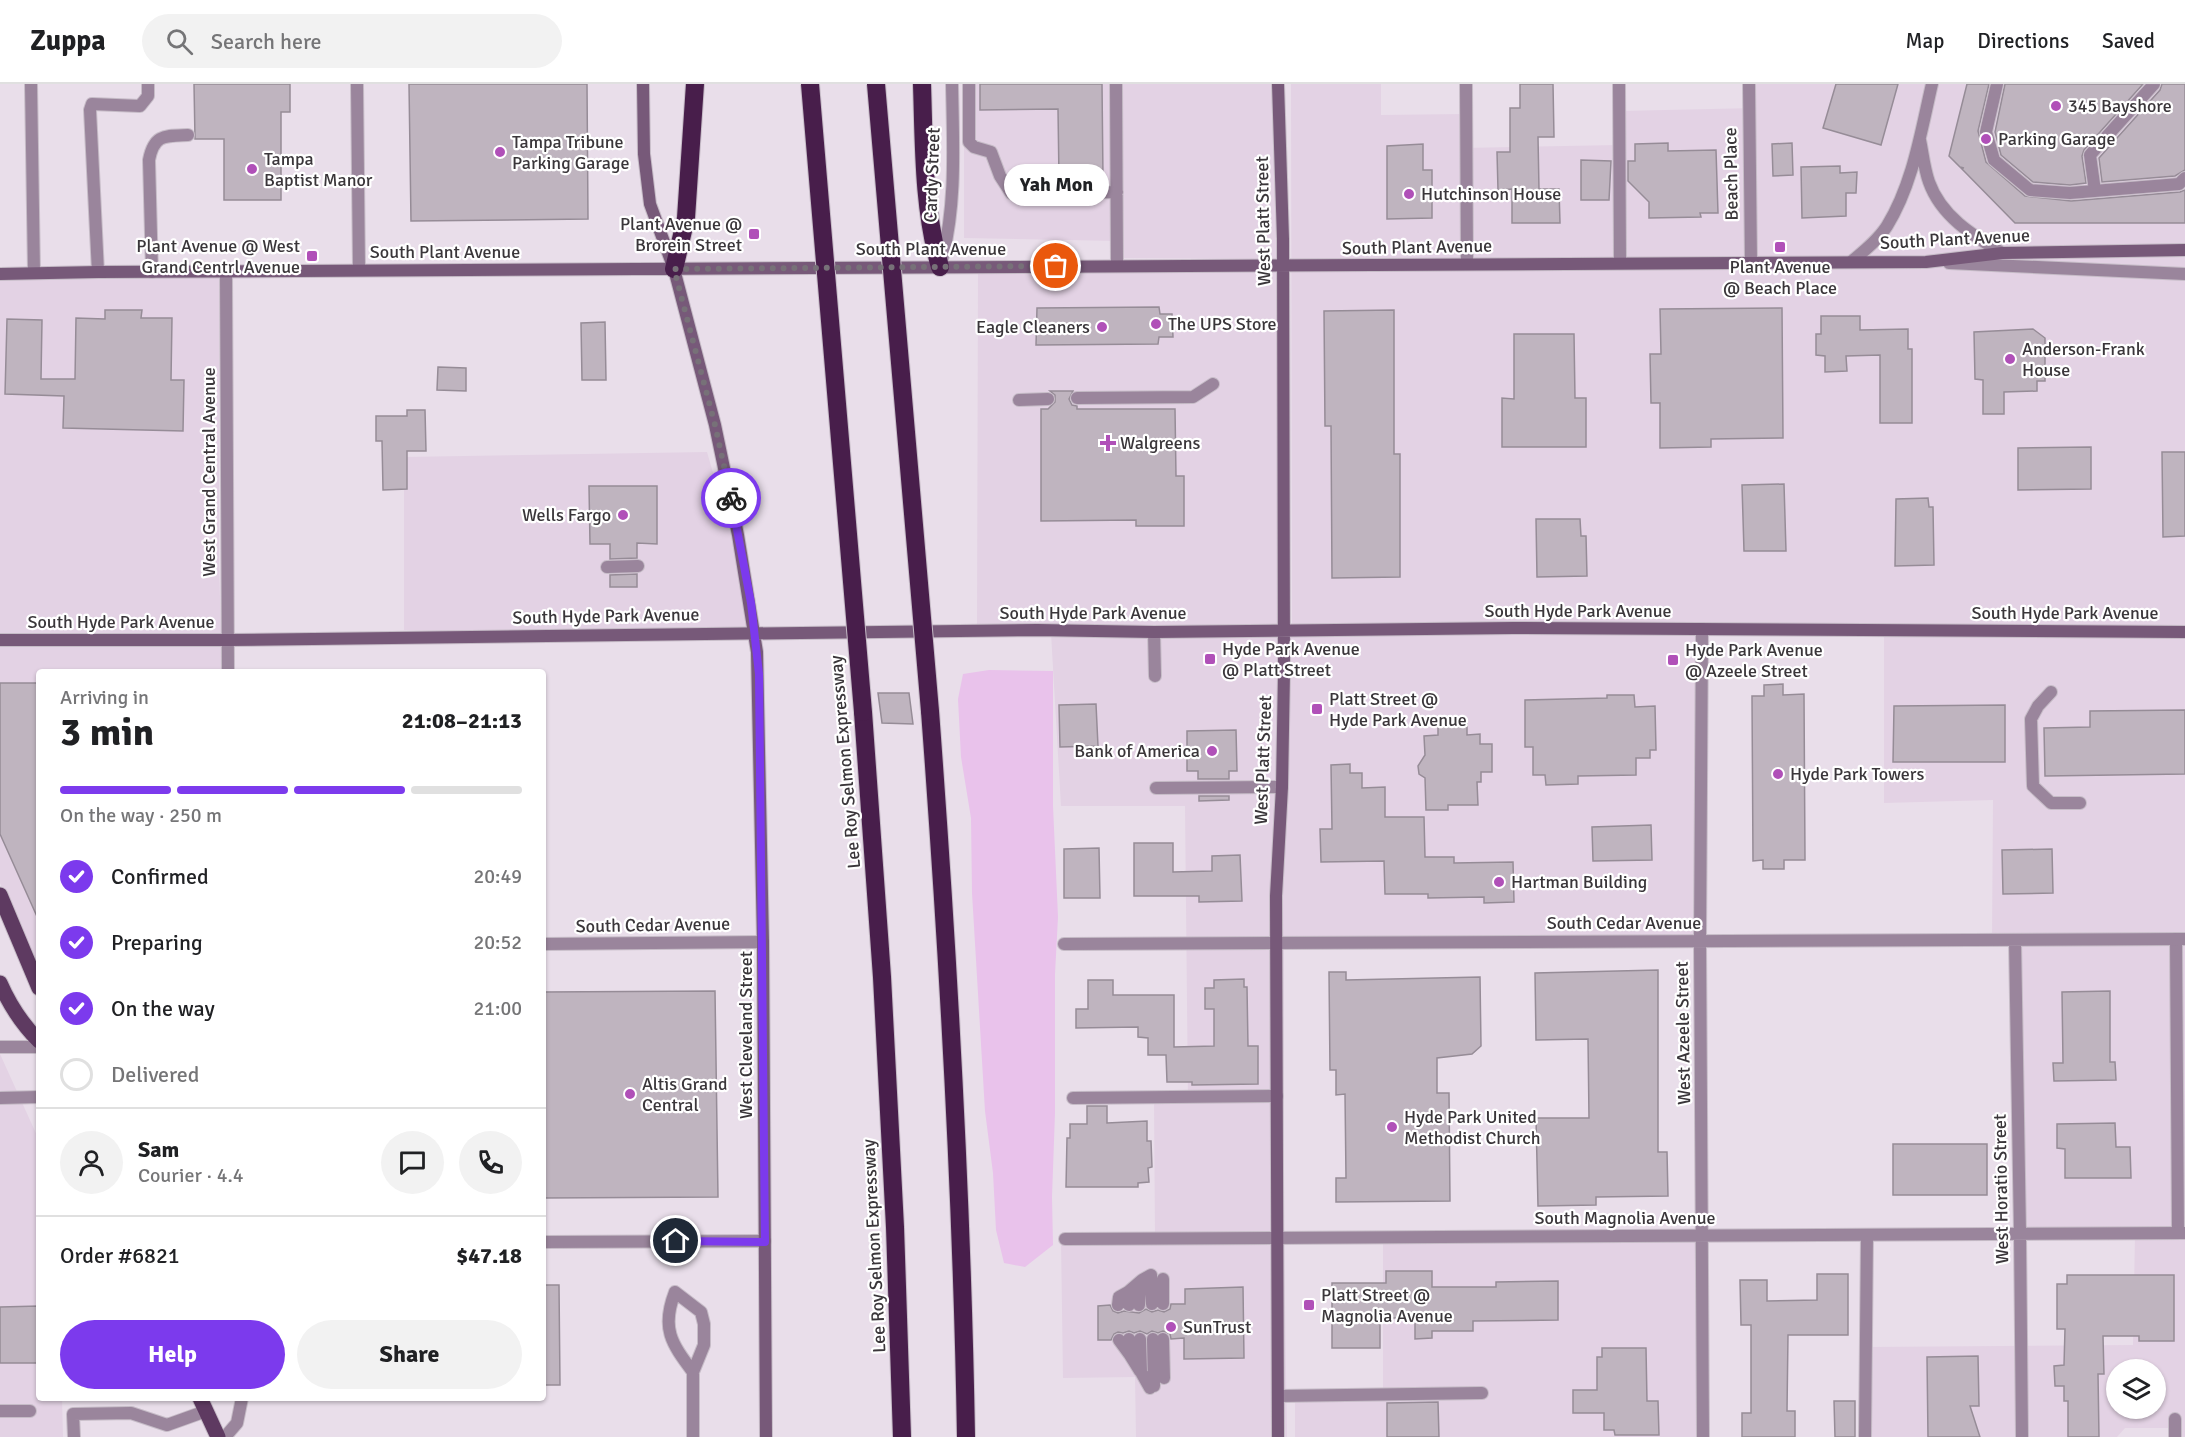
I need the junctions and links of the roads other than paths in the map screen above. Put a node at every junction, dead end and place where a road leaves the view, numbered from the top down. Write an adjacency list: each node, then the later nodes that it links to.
1 (31, 84): 39 (street)
2 (148, 84): 36 (street)
3 (357, 84): 35 (street)
4 (643, 84): 34 (street, West Cleveland Street)
5 (695, 84): 34 (highway)
6 (810, 84): 104 (highway, Lee Roy Selmon Expressway, bridge)
7 (876, 84): 105 (highway, bridge)
8 (922, 84): 33 (highway)
9 (951, 84): 33 (street, Cardy Street)
10 (969, 84): 23 (street)
11 (1116, 84): 23 (street)
12 (1278, 84): 32 (street, West Platt Street)
13 (1466, 84): 30 (street)
14 (1618, 84): 28 (street)
15 (1749, 84): 29 (street, Beach Place)
16 (1932, 84): 20 (street)
17 (1997, 84): 22 (street)
18 (2154, 84): 22 (street)
19 (188, 135): 37 (street)
20 (1919, 139): 25 (street); 26 (street)
21 (2185, 178): 22 (street)
22 (2095, 191)
23 (1117, 192): 31 (street)
24 (2185, 250): 25 (street, South Plant Avenue)
25 (2002, 253): 27 (street, South Plant Avenue)
26 (1851, 262): 27 (street, South Plant Avenue); 29 (street, South Plant Avenue)
27 (1926, 262): 41 (street)
28 (1620, 263): 29 (street, South Plant Avenue); 30 (street, South Plant Avenue)
29 (1751, 263)
30 (1467, 264): 32 (street, South Plant Avenue)
31 (1117, 266): 32 (street, South Plant Avenue); 33 (street, South Plant Avenue)
32 (1283, 266): 49 (street, West Platt Street)
33 (940, 267): 34 (street, South Plant Avenue)
34 (674, 269): 35 (street, South Plant Avenue); 50 (street, West Cleveland Street)
35 (359, 270): 38 (street, South Plant Avenue)
36 (98, 272): 37 (street, South Plant Avenue); 39 (street, South Plant Avenue)
37 (152, 272): 38 (street, South Plant Avenue)
38 (226, 272): 54 (street, West Grand Central Avenue)
39 (33, 273): 40 (street, South Plant Avenue)
40 (0, 274)
41 (2185, 274)
42 (1213, 384): 43 (street)
43 (1077, 398)
44 (1048, 399): 45 (street)
45 (1019, 400)
46 (638, 566): 47 (street)
47 (607, 567)
48 (1701, 629): 49 (street, South Hyde Park Avenue); 52 (street, South Hyde Park Avenue); 63 (street, West Azeele Street)
49 (1283, 631): 51 (street, South Hyde Park Avenue); 58 (street, West Platt Street)
50 (754, 632): 51 (street, South Hyde Park Avenue); 54 (street, South Hyde Park Avenue); 65 (street, West Cleveland Street)
51 (1154, 632): 56 (street)
52 (2185, 632)
53 (0, 640): 54 (street, South Hyde Park Avenue)
54 (228, 640): 55 (street, West Grand Central Avenue)
55 (228, 669)
56 (1155, 676)
57 (2051, 692): 60 (street)
58 (1282, 787): 59 (street); 66 (street, West Platt Street)
59 (1156, 788)
60 (2080, 803)
61 (0, 896): 69 (main road)
62 (2180, 939): 64 (street, South Cedar Avenue); 78 (street)
63 (1700, 940): 64 (street, South Cedar Avenue); 66 (street, South Cedar Avenue); 82 (street, West Azeele Street)
64 (2015, 940): 79 (street, West Horatio Street)
65 (763, 942): 67 (street, South Cedar Avenue); 85 (street, West Cleveland Street)
66 (1276, 942): 68 (street, South Cedar Avenue); 74 (street, West Platt Street)
67 (546, 944)
68 (1064, 944)
69 (36, 981)
70 (0, 983): 71 (main road)
71 (36, 1038)
72 (0, 1047): 73 (street)
73 (36, 1047)
74 (1277, 1096): 77 (street); 81 (street, West Platt Street)
75 (36, 1097): 76 (street)
76 (0, 1098)
77 (1074, 1098)
78 (2182, 1233): 79 (street, South Magnolia Avenue)
79 (2020, 1234): 80 (street, South Magnolia Avenue); 109 (street, West Horatio Street)
80 (1867, 1235): 82 (street, South Magnolia Avenue); 108 (street)
81 (1277, 1236): 82 (street, South Magnolia Avenue); 83 (street, South Magnolia Avenue); 93 (street, West Platt Street)
82 (1703, 1236): 107 (street, West Azeele Street)
83 (1065, 1239)
84 (546, 1242): 85 (street)
85 (765, 1242): 103 (street, West Cleveland Street)
86 (1152, 1278): 87 (street); 87 (street); 87 (street)
87 (1140, 1305)
88 (1141, 1339): 90 (street); 90 (street); 90 (street); 91 (street)
89 (693, 1372): 89 (street); 102 (street)
90 (1141, 1372)
91 (1164, 1378)
92 (1482, 1394): 93 (street)
93 (1278, 1396): 106 (street, West Platt Street)
94 (241, 1401): 101 (street)
95 (203, 1404): 99 (street); 100 (main road)
96 (0, 1411): 97 (street)
97 (30, 1411)
98 (2175, 1419): 110 (street)
99 (74, 1437)
100 (218, 1437)
101 (225, 1437)
102 (693, 1437)
103 (766, 1437)
104 (902, 1437)
105 (966, 1437)
106 (1278, 1437)
107 (1703, 1437)
108 (1865, 1437)
109 (2022, 1437)
110 (2175, 1437)

